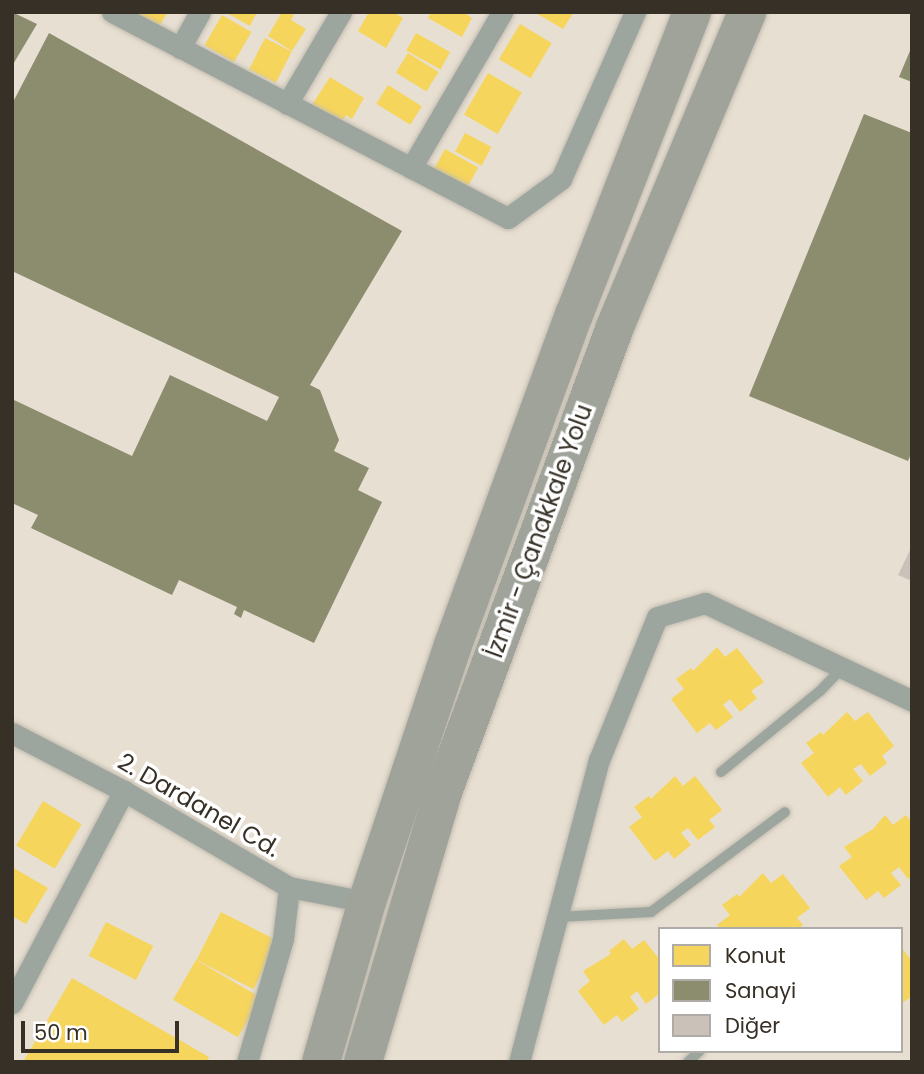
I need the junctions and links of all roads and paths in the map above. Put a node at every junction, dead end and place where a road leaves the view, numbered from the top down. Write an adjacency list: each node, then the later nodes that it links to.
1 (112, 12): 8 (street)
2 (200, 12): 8 (street)
3 (341, 12): 9 (street)
4 (502, 12): 10 (street)
5 (635, 12): 10 (street)
6 (692, 12): 18 (highway, İzmir - Çanakkale Yolu)
7 (747, 12): 23 (highway, İzmir - Çanakkale Yolu)
8 (180, 48): 9 (street)
9 (286, 104): 10 (street)
10 (411, 168)
11 (842, 668): 12 (street); 14 (lane); 19 (street)
12 (912, 701)
13 (12, 733): 15 (street, 2. Dardanel Cd.)
14 (721, 772)
15 (124, 791): 17 (street, 2. Dardanel Cd.); 20 (street)
16 (785, 812): 19 (lane)
17 (289, 887): 18 (street, 2. Dardanel Cd.); 21 (street)
18 (367, 902): 22 (highway, İzmir - Çanakkale Yolu)
19 (558, 917): 24 (street)
20 (12, 1003)
21 (247, 1062)
22 (321, 1062)
23 (363, 1062)
24 (519, 1062)

